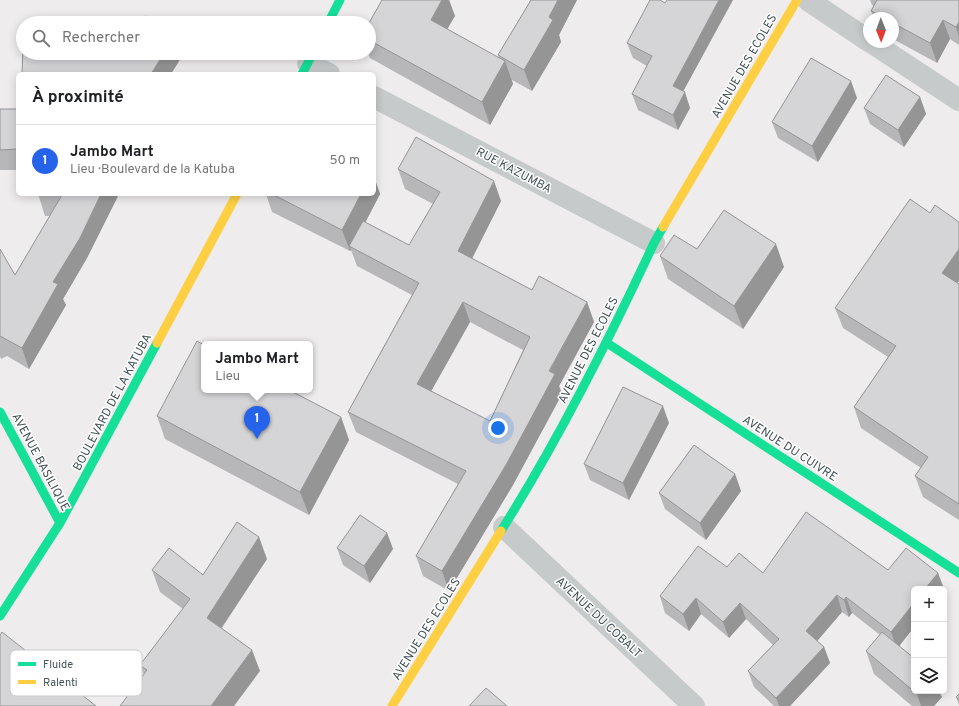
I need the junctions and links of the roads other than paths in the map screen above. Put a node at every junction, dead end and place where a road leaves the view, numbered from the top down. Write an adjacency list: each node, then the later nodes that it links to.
1 (340, 0): 4 (street)
2 (797, 0): 12 (street, AVENUE DES ECOLES)
3 (808, 0): 5 (street)
4 (332, 16)
5 (863, 36)
6 (881, 48): 10 (street)
7 (307, 63): 8 (street)
8 (325, 72)
9 (376, 98): 12 (street, RUE KAZUMBA)
10 (959, 100)
11 (236, 196): 15 (street, BOULEVARD DE LA KATUBA)
12 (654, 243): 13 (street, AVENUE DES ECOLES)
13 (607, 343): 16 (street, AVENUE DES ECOLES); 17 (street, AVENUE DU CUIVRE)
14 (0, 412): 15 (street, AVENUE BASILIQUE)
15 (60, 523): 18 (street, BOULEVARD DE LA KATUBA)
16 (504, 527): 19 (street, AVENUE DES ECOLES); 20 (street, AVENUE DU COBALT)
17 (959, 573)
18 (0, 616)
19 (392, 706)
20 (694, 706)

